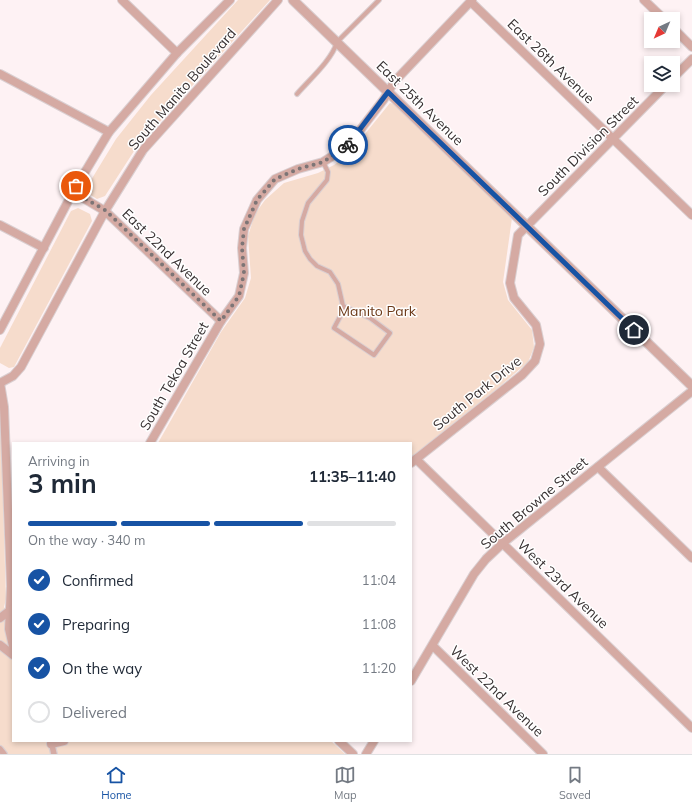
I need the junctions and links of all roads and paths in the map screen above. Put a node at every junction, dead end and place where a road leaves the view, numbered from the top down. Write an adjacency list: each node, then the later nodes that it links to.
1 (122, 0): 12 (street)
2 (230, 0): 12 (street, South Manito Boulevard)
3 (278, 0): 23 (street, South Manito Boulevard)
4 (293, 0): 10 (street, East 25th Avenue)
5 (379, 0): 10 (lane)
6 (644, 0): 8 (street)
7 (471, 1): 16 (street, South Tekoa Street); 20 (street, East 26th Avenue)
8 (657, 12)
9 (680, 35): 11 (street)
10 (337, 42): 16 (street, East 25th Avenue); 18 (lane)
11 (692, 47)
12 (177, 53): 19 (street, South Manito Boulevard)
13 (692, 59): 14 (street)
14 (680, 71)
15 (0, 74): 19 (street)
16 (388, 92): 21 (street, South Tekoa Street); 26 (street, East 25th Avenue)
17 (659, 92): 20 (street, South Division Street)
18 (297, 94)
19 (109, 132): 22 (street, South Manito Boulevard)
20 (614, 139): 24 (street, East 26th Avenue); 26 (street, South Division Street)
21 (323, 162): 28 (lane); 29 (street, South Tekoa Street)
22 (73, 192): 23 (street, East 22nd Avenue); 27 (street, South Manito Boulevard)
23 (105, 210): 29 (street, East 22nd Avenue); 31 (street, South Manito Boulevard)
24 (692, 215)
25 (0, 225): 27 (street)
26 (527, 225): 32 (street, East 25th Avenue); 35 (street, South Park Drive)
27 (44, 248): 30 (street, South Manito Boulevard)
28 (343, 306): 28 (lane)
29 (221, 321): 34 (street, South Tekoa Street)
30 (0, 330)
31 (0, 383): 39 (street)
32 (692, 386)
33 (692, 391): 36 (street, South Browne Street)
34 (151, 442)
35 (413, 461): 37 (street, West 23rd Avenue)
36 (598, 467): 37 (street, South Browne Street); 38 (street)
37 (502, 543): 43 (street, South Browne Street); 46 (street, West 23rd Avenue)
38 (692, 558)
39 (12, 609): 40 (street); 41 (street)
40 (0, 618)
41 (12, 642)
42 (0, 645): 44 (street)
43 (433, 646): 45 (street, South Browne Street); 55 (street, West 22nd Avenue)
44 (12, 654)
45 (412, 679)
46 (692, 728)
47 (340, 742): 53 (street)
48 (373, 742): 54 (street)
49 (51, 743): 52 (street)
50 (0, 749): 51 (street)
51 (4, 754)
52 (54, 754)
53 (353, 754)
54 (366, 754)
55 (543, 754)

